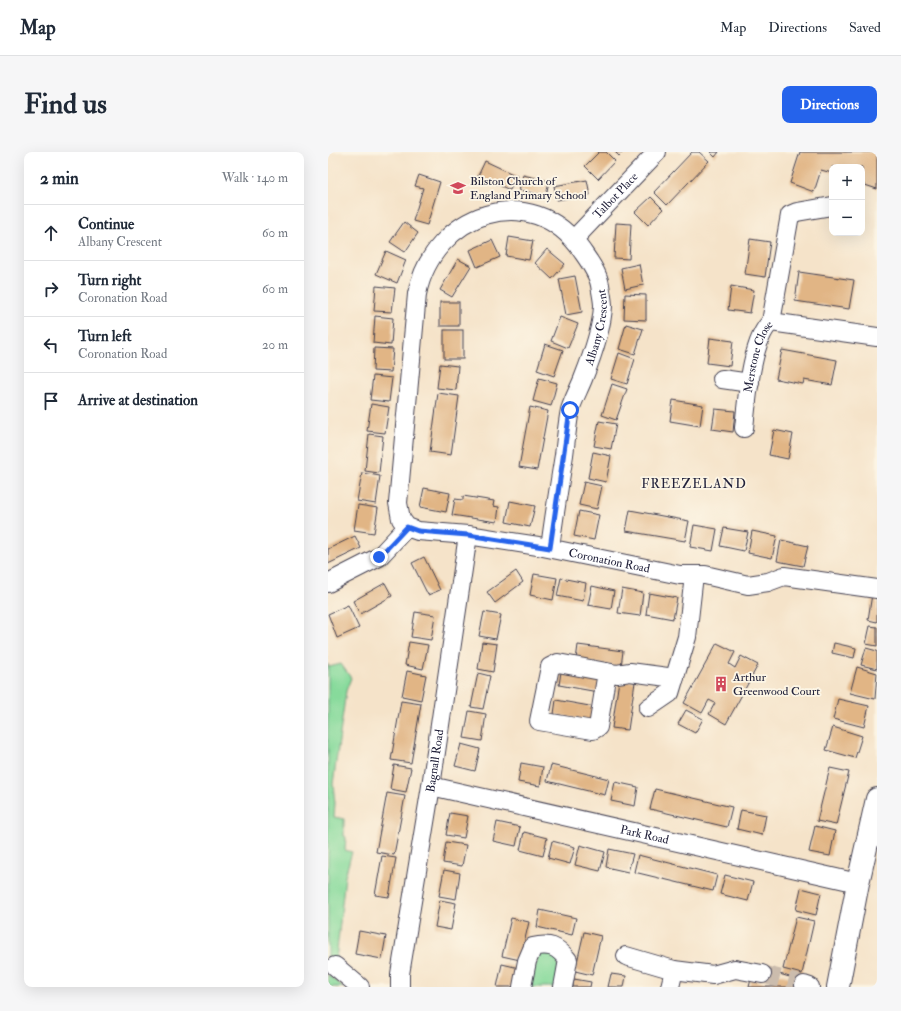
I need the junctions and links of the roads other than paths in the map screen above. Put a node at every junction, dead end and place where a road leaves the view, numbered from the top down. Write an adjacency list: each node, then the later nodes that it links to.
1 (657, 152): 3 (street, Talbot Place)
2 (829, 207): 4 (street)
3 (574, 239): 9 (street, Albany Crescent); 11 (street, Albany Crescent)
4 (771, 322): 5 (street, Merstone Close); 7 (street, Merstone Close)
5 (877, 337)
6 (722, 379): 7 (street)
7 (750, 383): 8 (street, Merstone Close)
8 (744, 428)
9 (407, 527): 10 (street, Coronation Road); 13 (street)
10 (468, 535): 11 (street, Coronation Road); 18 (street, Bagnall Road)
11 (550, 548): 12 (street, Coronation Road)
12 (694, 575): 14 (street, Coronation Road); 16 (street)
13 (328, 582)
14 (877, 589)
15 (607, 672): 15 (street); 16 (street)
16 (675, 678): 17 (street)
17 (648, 708)
18 (431, 786): 20 (street, Park Road); 26 (street, Bagnall Road)
19 (877, 799): 20 (main road)
20 (858, 883): 29 (main road)
21 (626, 956): 24 (street)
22 (335, 966): 25 (street)
23 (762, 974): 24 (street)
24 (672, 978)
25 (360, 987)
26 (400, 987)
27 (522, 987): 28 (street)
28 (563, 987)
29 (838, 987)

